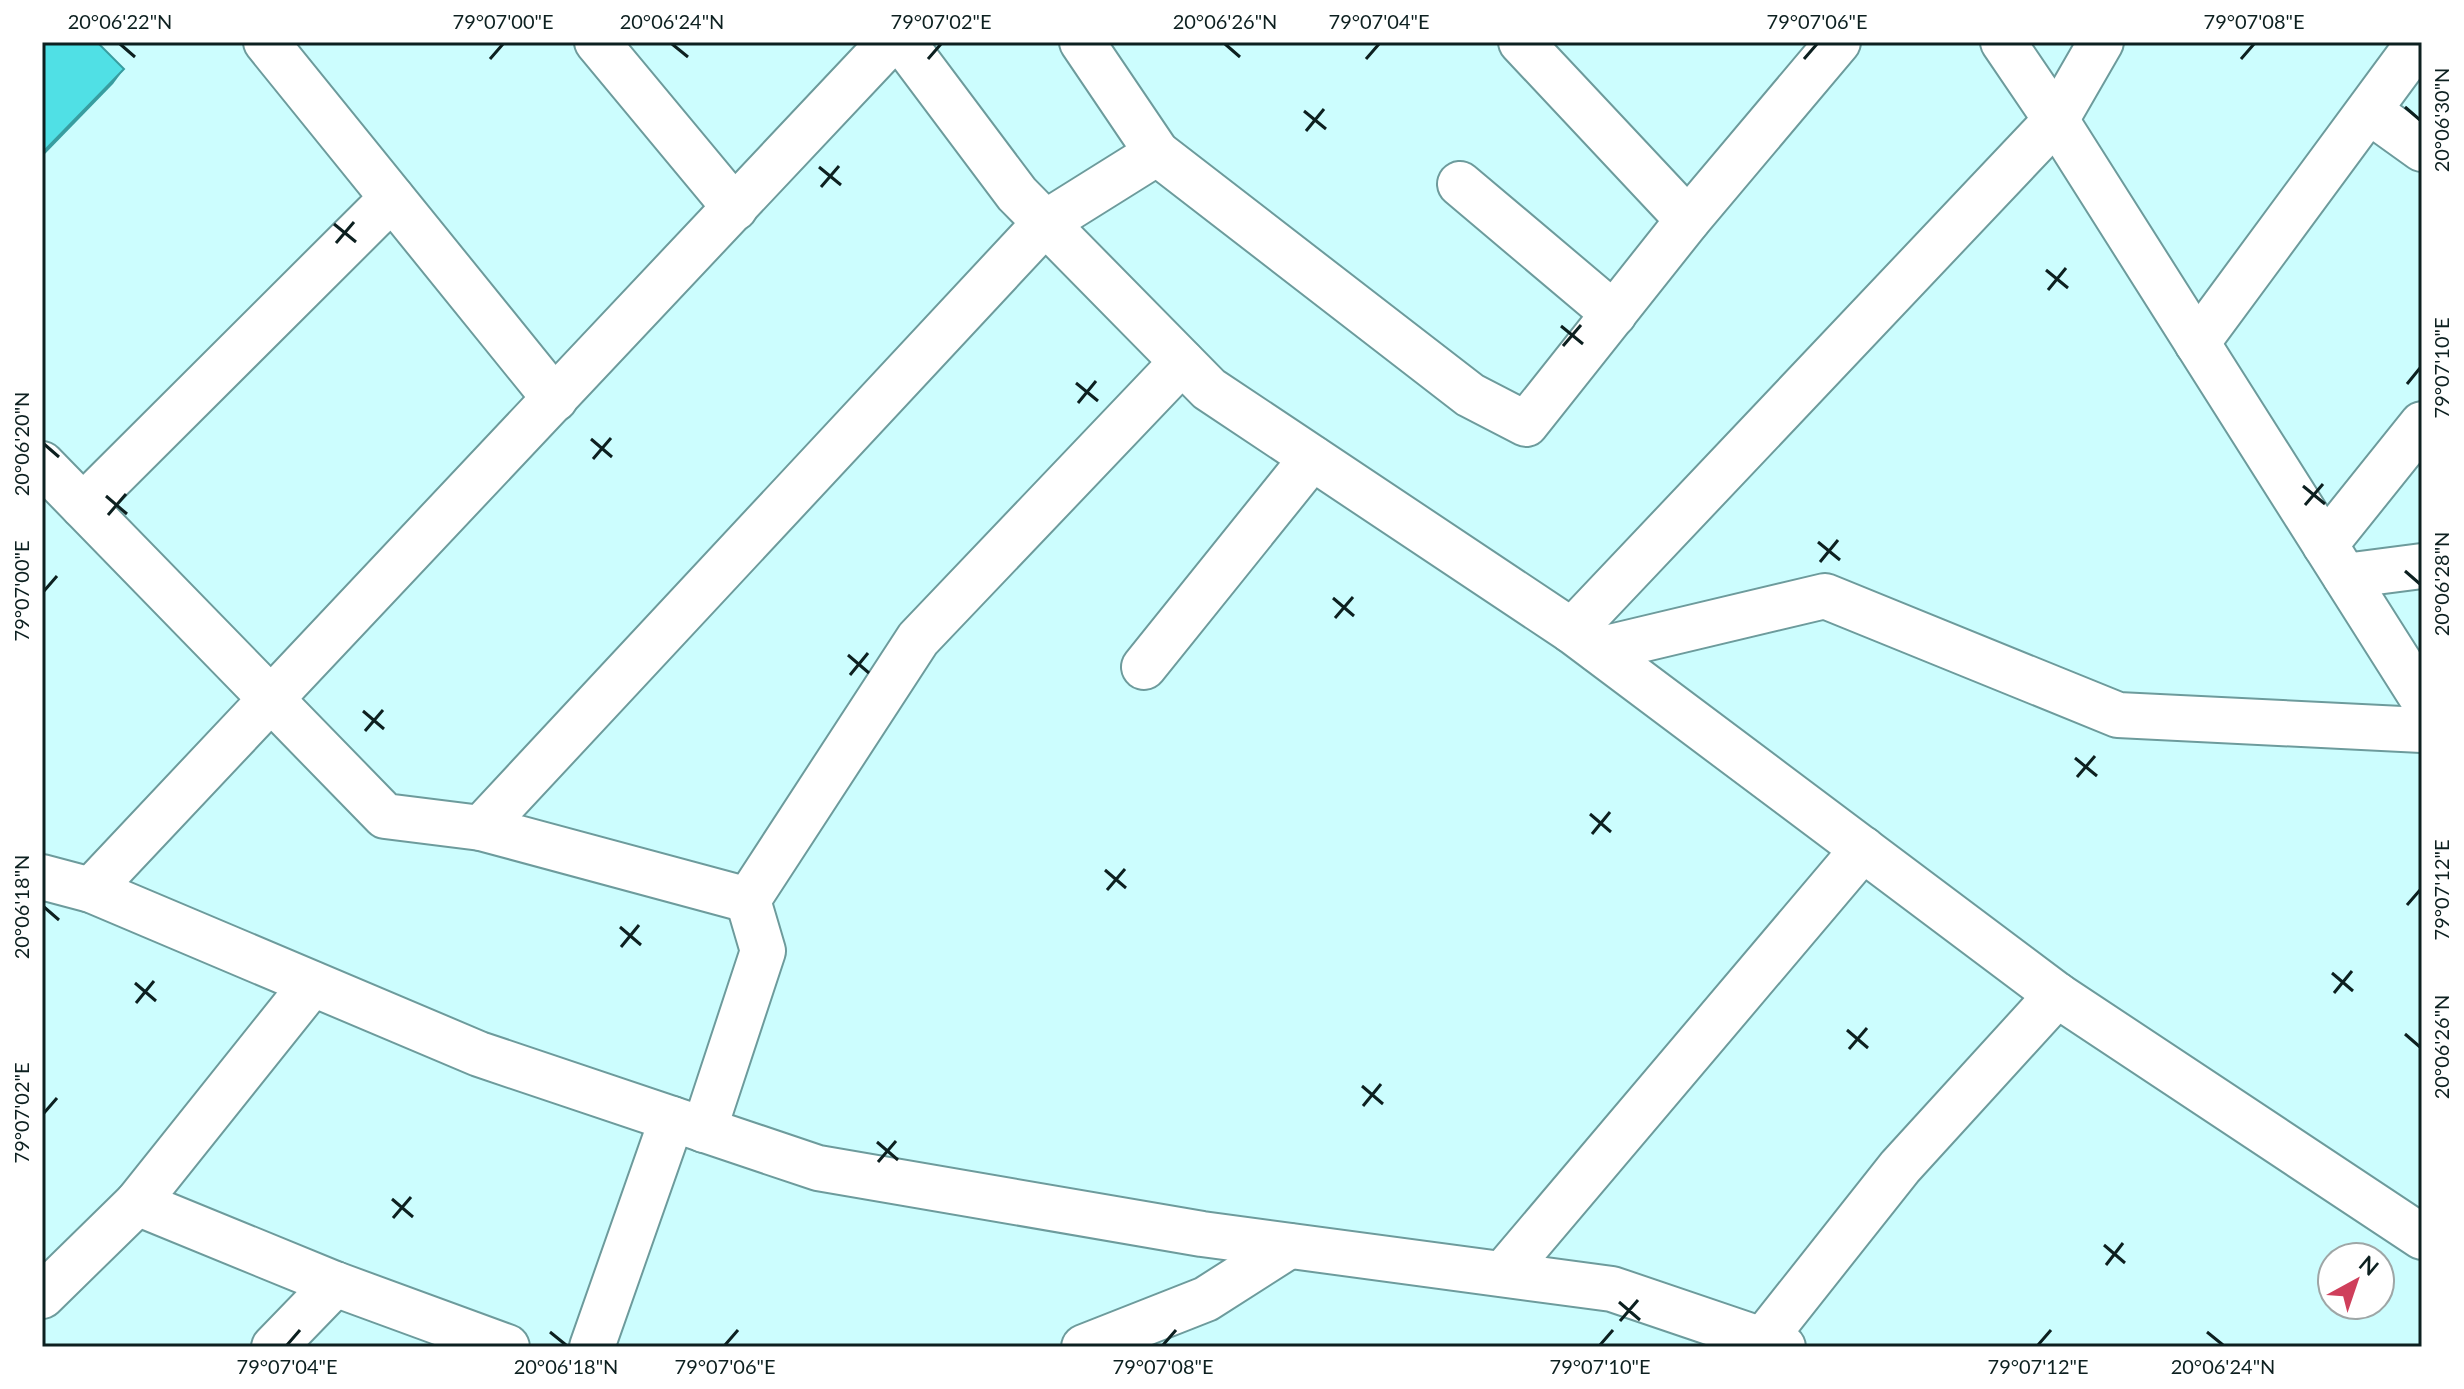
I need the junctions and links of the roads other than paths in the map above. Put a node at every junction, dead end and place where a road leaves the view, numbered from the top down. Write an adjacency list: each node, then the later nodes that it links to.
1 (266, 42): 16 (street)
2 (597, 42): 17 (street)
3 (890, 42): 17 (street)
4 (903, 42): 19 (street)
5 (1082, 42): 14 (street)
6 (1521, 42): 18 (street)
7 (1838, 42): 18 (street)
8 (2003, 42): 12 (street)
9 (2101, 42): 12 (street)
10 (2419, 42): 11 (street)
11 (2369, 111): 13 (street); 21 (street)
12 (2056, 120): 21 (street); 30 (street)
13 (2422, 149)
14 (1157, 153): 19 (street); 20 (street)
15 (1460, 184): 20 (street)
16 (392, 198): 23 (street); 27 (street)
17 (735, 208): 23 (street)
18 (1688, 220): 20 (street)
19 (1045, 223): 22 (street); 35 (street)
20 (1614, 314)
21 (2197, 343): 28 (street)
22 (1182, 362): 25 (street); 39 (street)
23 (555, 399): 33 (street)
24 (2422, 424): 28 (street)
25 (1312, 458): 30 (street); 31 (street)
26 (42, 464): 27 (street)
27 (83, 506): 33 (street)
28 (2335, 560): 29 (street); 32 (street)
29 (2422, 566)
30 (1585, 641): 34 (street); 36 (street)
31 (1144, 667)
32 (2422, 698)
33 (271, 699): 35 (street); 38 (street)
34 (2422, 730)
35 (481, 828): 39 (street)
36 (1863, 849): 41 (street); 46 (street)
37 (42, 877): 38 (street)
38 (91, 890): 40 (street)
39 (748, 900): 42 (street)
40 (312, 984): 42 (street); 43 (street)
41 (2057, 995): 44 (street); 49 (street)
42 (688, 1124): 45 (street); 52 (street)
43 (137, 1203): 47 (street); 48 (street)
44 (2422, 1237)
45 (1289, 1246): 46 (street); 53 (street)
46 (1503, 1274): 49 (street)
47 (335, 1284): 50 (street); 51 (street)
48 (42, 1296)
49 (1773, 1344)
50 (274, 1347)
51 (507, 1347)
52 (592, 1347)
53 (1084, 1347)

